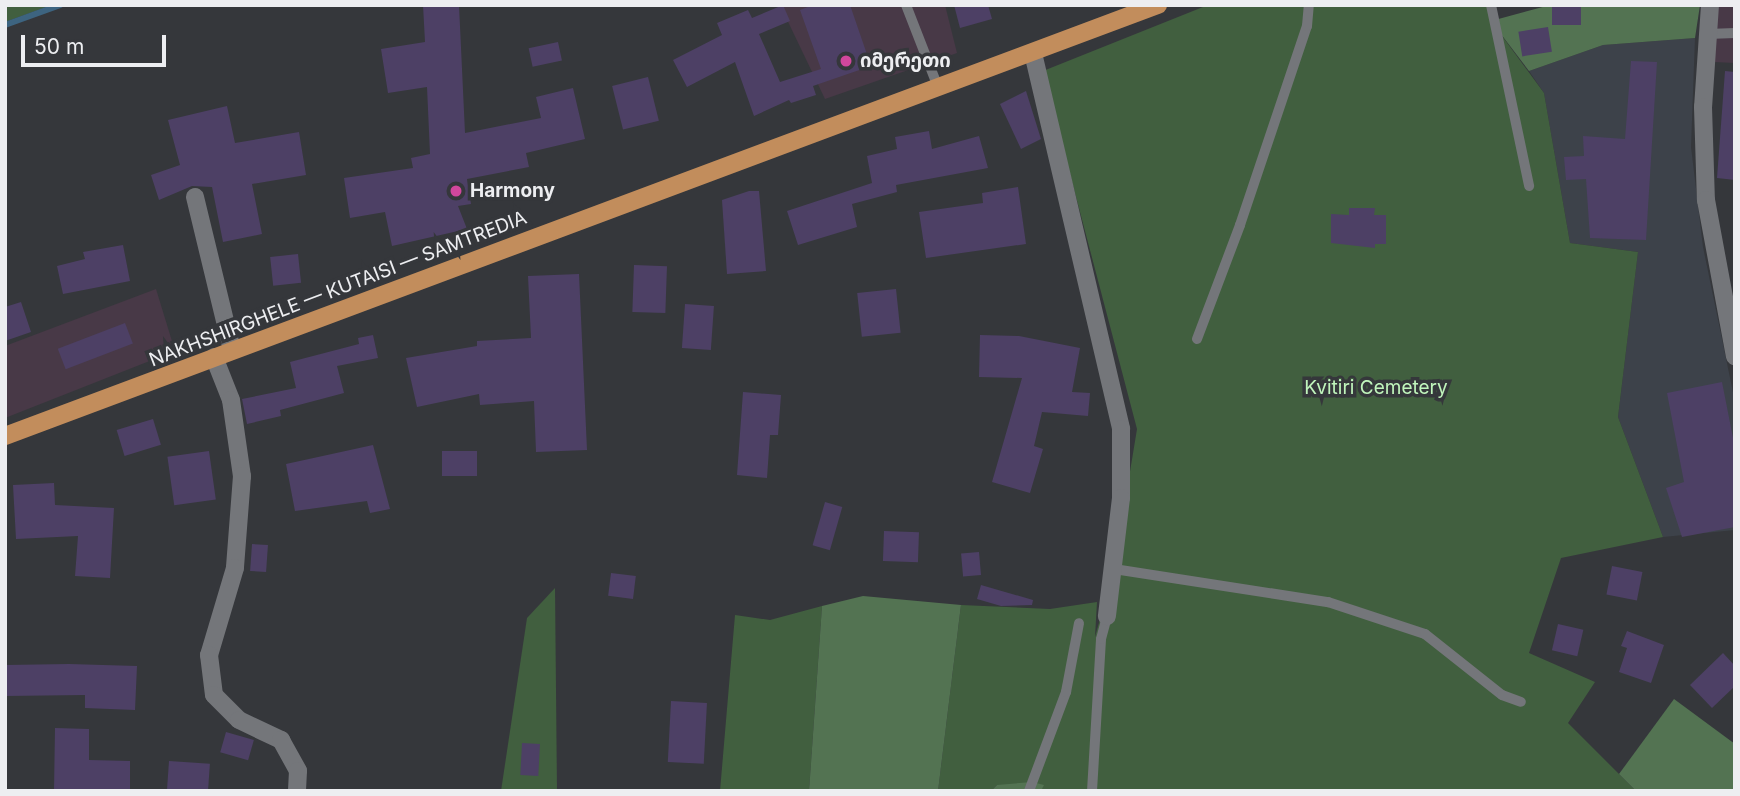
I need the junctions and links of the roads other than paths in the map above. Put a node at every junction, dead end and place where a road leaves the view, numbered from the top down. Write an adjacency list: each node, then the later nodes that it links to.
1 (906, 5): 9 (lane)
2 (1158, 5): 8 (main road, NAKHSHIRGHELE — KUTAISI — SAMTREDIA)
3 (1309, 5): 13 (lane)
4 (1491, 5): 10 (lane)
5 (1710, 5): 7 (street)
6 (1735, 33): 7 (lane)
7 (1708, 34): 12 (street)
8 (1033, 53): 9 (main road, NAKHSHIRGHELE — KUTAISI — SAMTREDIA); 18 (street)
9 (938, 87): 14 (main road, NAKHSHIRGHELE — KUTAISI — SAMTREDIA)
10 (1530, 186)
11 (195, 197): 14 (street)
12 (1726, 265): 15 (street)
13 (1197, 339)
14 (232, 350): 16 (main road, NAKHSHIRGHELE — KUTAISI — SAMTREDIA)
15 (1735, 356)
16 (214, 357): 17 (main road, NAKHSHIRGHELE — KUTAISI — SAMTREDIA); 22 (street)
17 (5, 436)
18 (1114, 569): 19 (street); 21 (lane)
19 (1107, 617): 24 (lane)
20 (1079, 623): 23 (lane)
21 (1521, 702)
22 (298, 791)
23 (1029, 791)
24 (1093, 791)

